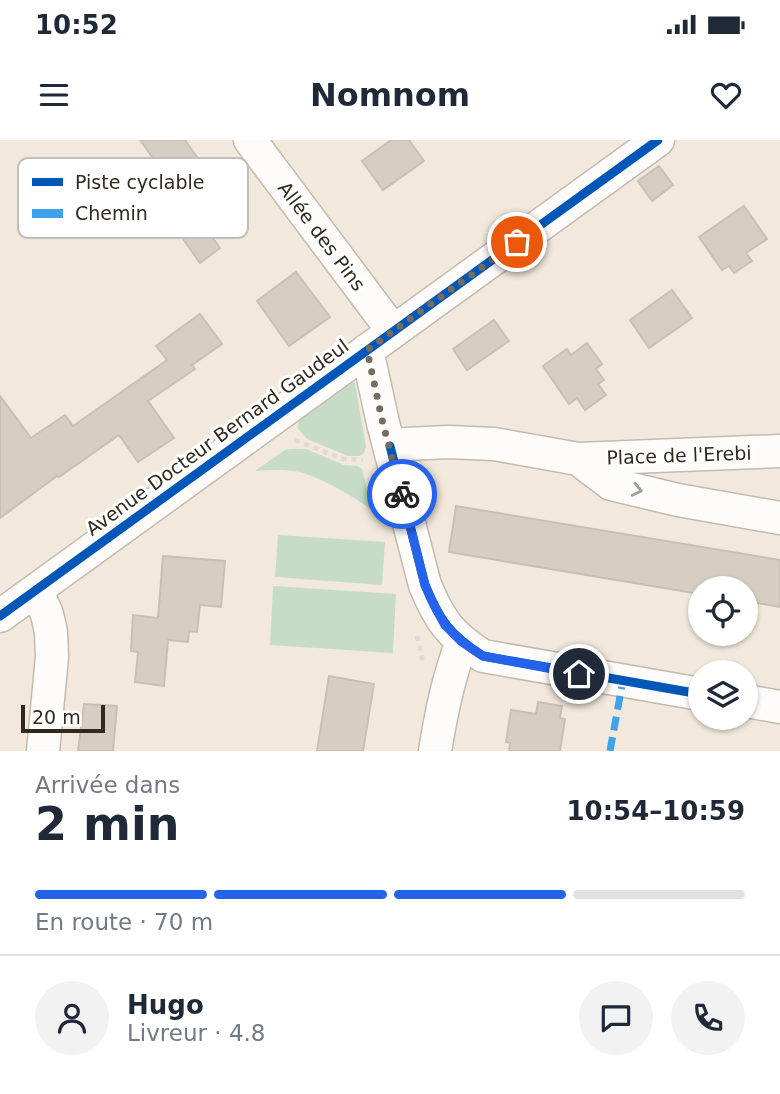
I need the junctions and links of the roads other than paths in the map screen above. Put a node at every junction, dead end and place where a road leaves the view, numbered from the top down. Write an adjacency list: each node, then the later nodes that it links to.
1 (250, 140): 3 (street, Allée des Pins)
2 (658, 140): 3 (street, Avenue Docteur Bernard Gaudeul)
3 (393, 331): 4 (street, Avenue Docteur Bernard Gaudeul)
4 (367, 350): 6 (street); 9 (street, Avenue Docteur Bernard Gaudeul)
5 (780, 451): 7 (street, Place de l'Erebi)
6 (378, 453): 7 (street, Place de l'Erebi); 11 (street)
7 (579, 459): 8 (street, Place de l'Erebi, one-way to 8)
8 (780, 518)
9 (36, 590): 10 (street, Avenue Docteur Bernard Gaudeul); 15 (street)
10 (0, 616)
11 (462, 642): 12 (street); 16 (street)
12 (688, 692)
13 (758, 703): 14 (street)
14 (780, 707)
15 (43, 751)
16 (435, 751)

